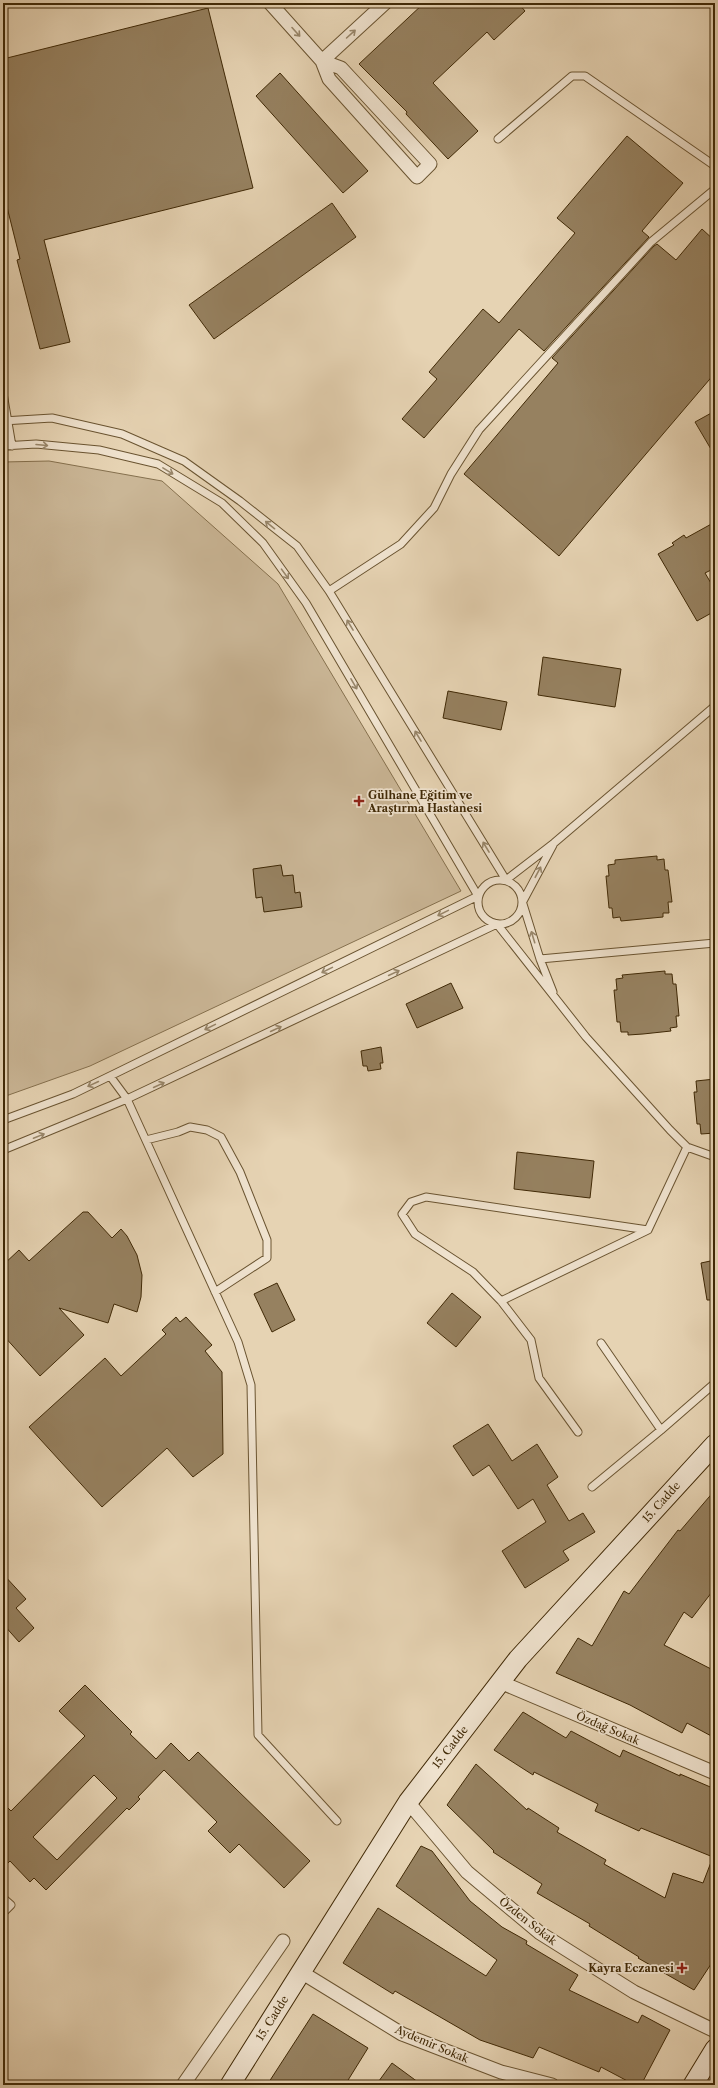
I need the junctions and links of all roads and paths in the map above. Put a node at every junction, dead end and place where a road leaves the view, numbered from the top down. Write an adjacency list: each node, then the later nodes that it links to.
1 (270, 3): 3 (street, one-way to 3)
2 (385, 3): 3 (street, one-way to 2)
3 (322, 61): 3 (street)
4 (498, 139): 5 (lane)
5 (715, 166)
6 (715, 188): 11 (lane)
7 (3, 393): 8 (lane)
8 (6, 421): 10 (lane); 11 (lane, one-way to 8)
9 (3, 446): 10 (lane)
10 (12, 446): 15 (lane, one-way to 15)
11 (329, 591): 14 (lane, one-way to 11)
12 (715, 706): 13 (lane)
13 (554, 843): 14 (lane); 16 (lane, one-way to 13)
14 (506, 880): 15 (lane); 16 (lane)
15 (478, 896): 17 (lane); 21 (lane, one-way to 21)
16 (523, 902): 17 (lane); 19 (lane, one-way to 16)
17 (497, 924): 20 (lane); 22 (lane, one-way to 17)
18 (714, 944): 19 (lane)
19 (540, 959): 20 (lane)
20 (556, 1000): 25 (lane)
21 (110, 1076): 22 (lane); 23 (lane, one-way to 23)
22 (127, 1099): 24 (lane); 26 (lane, one-way to 22)
23 (3, 1120)
24 (146, 1140): 29 (lane); 29 (lane)
25 (687, 1147): 27 (lane); 28 (lane)
26 (3, 1150)
27 (715, 1158)
28 (648, 1230): 30 (lane); 30 (lane)
29 (215, 1292): 40 (lane)
30 (501, 1301): 34 (lane)
31 (601, 1343): 33 (lane)
32 (715, 1383): 33 (lane)
33 (661, 1430): 36 (lane)
34 (578, 1432)
35 (715, 1444): 37 (street, 15. Cadde)
36 (592, 1487)
37 (500, 1682): 38 (street, Özdağ Sokak); 39 (street, 15. Cadde)
38 (715, 1774)
39 (408, 1802): 44 (street, 15. Cadde); 45 (street, Özden Sokak)
40 (337, 1821)
41 (3, 1898): 42 (lane)
42 (3, 1913)
43 (283, 1941): 48 (street)
44 (301, 1972): 49 (street, 15. Cadde); 50 (street, Aydemir Sokak)
45 (715, 2031)
46 (715, 2049): 47 (street)
47 (695, 2084)
48 (183, 2085)
49 (230, 2085)
50 (552, 2085)

